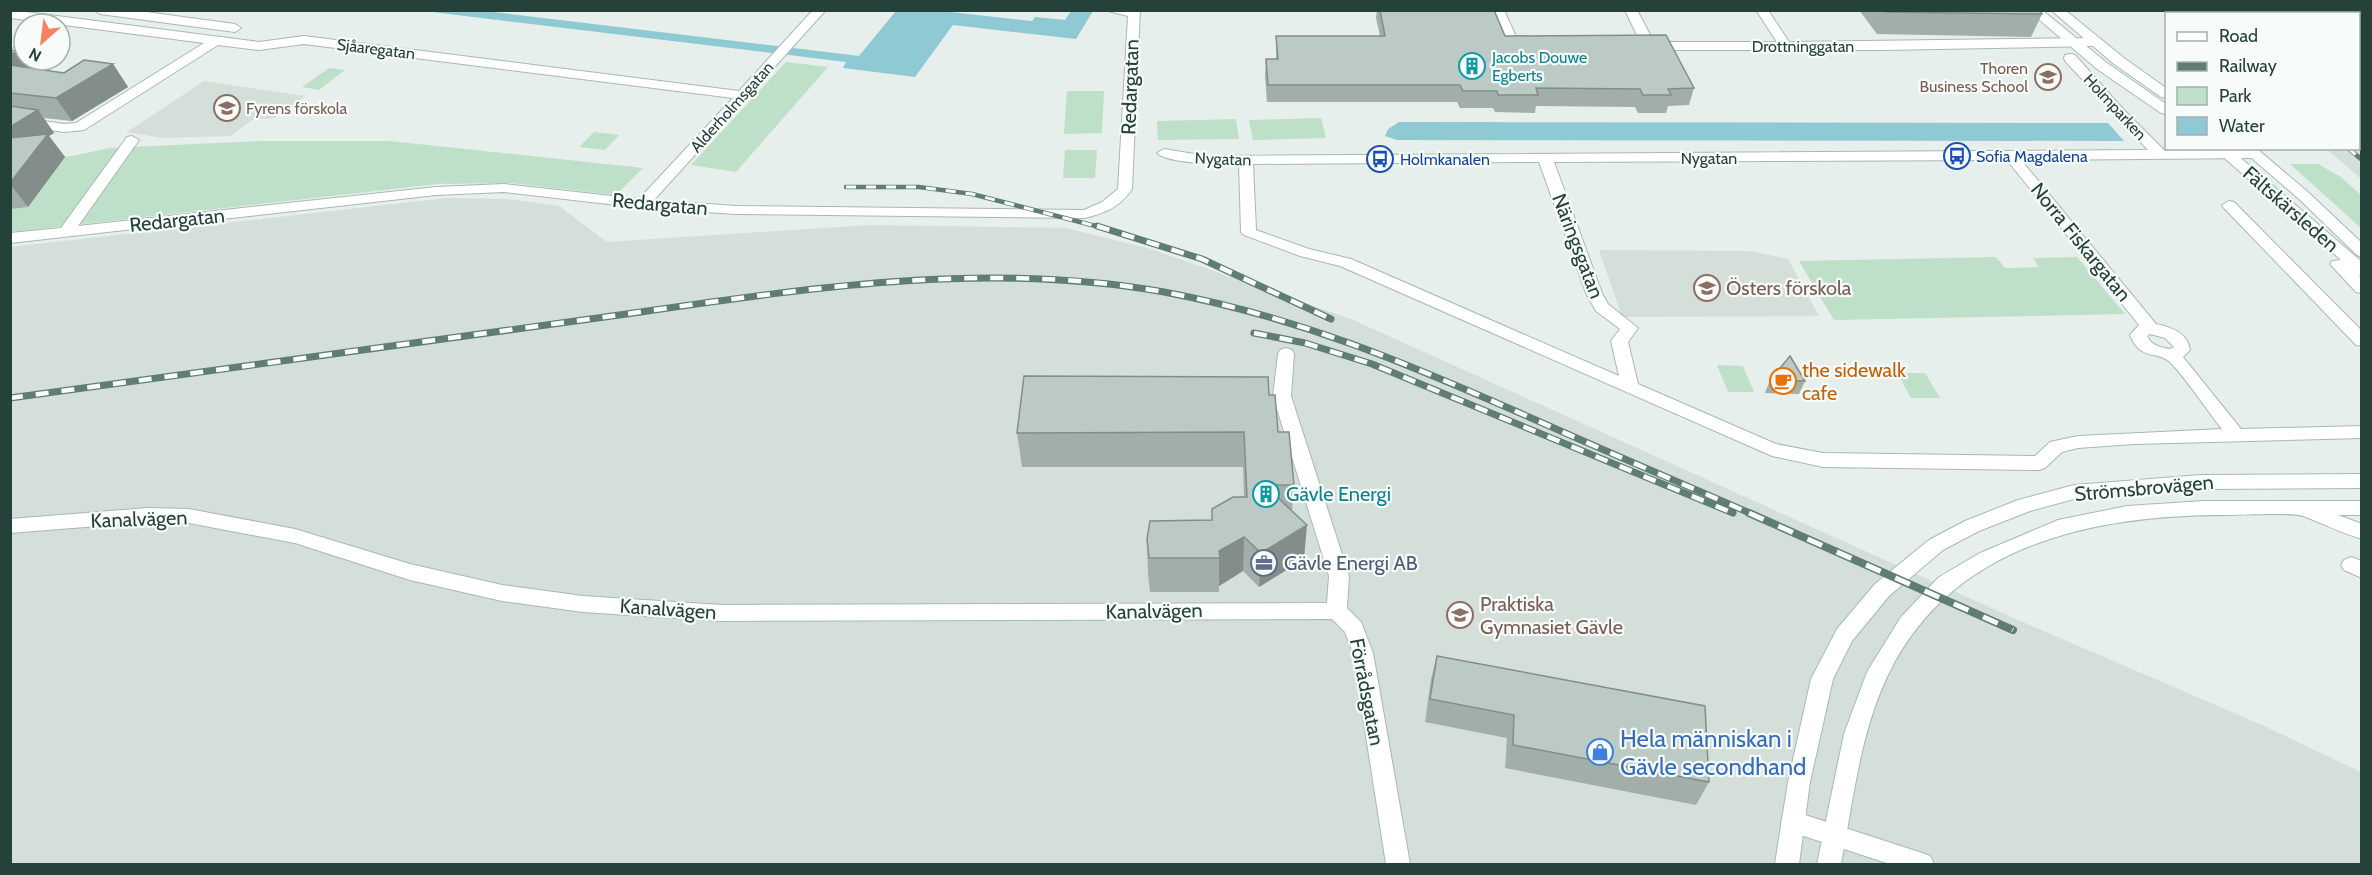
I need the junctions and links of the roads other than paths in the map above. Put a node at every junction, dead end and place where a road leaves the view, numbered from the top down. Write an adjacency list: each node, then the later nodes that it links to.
1 (90, 10): 11 (street)
2 (100, 10): 13 (street)
3 (820, 10): 23 (street, Alderholmsgatan)
4 (1110, 10): 10 (street)
5 (1498, 10): 17 (street)
6 (1631, 10): 20 (street)
7 (1762, 10): 19 (street)
8 (2034, 10): 16 (street)
9 (2056, 10): 15 (street)
10 (1133, 12): 36 (street, Redargatan)
11 (72, 21)
12 (72, 26): 14 (street, Sjåaregatan)
13 (235, 28)
14 (217, 40): 23 (street, Sjåaregatan); 25 (street)
15 (2094, 42): 16 (street, Drottninggatan); 22 (street)
16 (2073, 43): 19 (street, Drottninggatan); 24 (street)
17 (1536, 45)
18 (1631, 45): 20 (street, Drottninggatan)
19 (1785, 45): 20 (street, Drottninggatan)
20 (1650, 46)
21 (2070, 58): 30 (street, Holmparken)
22 (2165, 93)
23 (742, 95): 36 (street, Alderholmsgatan)
24 (2165, 109)
25 (10, 120)
26 (132, 140): 38 (street)
27 (2251, 151): 28 (street, Nygatan); 35 (street, Fältskärsleden)
28 (2224, 152): 30 (street, Nygatan); 34 (street, Fältskärsleden)
29 (1164, 153): 33 (street, Nygatan)
30 (2161, 155): 31 (street, Nygatan)
31 (2011, 156): 32 (street, Nygatan); 48 (street, Norra Fiskargatan)
32 (1545, 158): 33 (street, Nygatan); 46 (street, Näringsgatan)
33 (1246, 160): 46 (street)
34 (2269, 191): 42 (street, Fältskärsleden); 43 (street)
35 (2304, 196): 40 (street); 41 (street, Fältskärsleden)
36 (643, 204): 38 (street, Redargatan)
37 (2229, 205): 44 (street)
38 (66, 232): 39 (street, Redargatan)
39 (10, 238)
40 (2361, 240)
41 (2361, 252)
42 (2361, 271)
43 (2361, 288)
44 (2361, 341)
45 (1286, 354): 54 (street)
46 (1630, 388): 48 (street)
47 (2361, 432): 48 (street)
48 (2236, 435)
49 (2358, 484): 55 (street, Strömsbrovägen)
50 (2297, 508): 51 (street, Strömsbrovägen); 53 (street); 56 (street, Strömsbrovägen)
51 (2361, 508)
52 (10, 526): 54 (street, Kanalvägen)
53 (2361, 532)
54 (1337, 611): 57 (street, Förrådsgatan)
55 (1793, 822): 56 (street); 58 (street, Strömsbrovägen)
56 (1833, 836): 59 (street, Strömsbrovägen); 60 (street)
57 (1398, 864)
58 (1787, 864)
59 (1829, 864)
60 (1922, 864)

